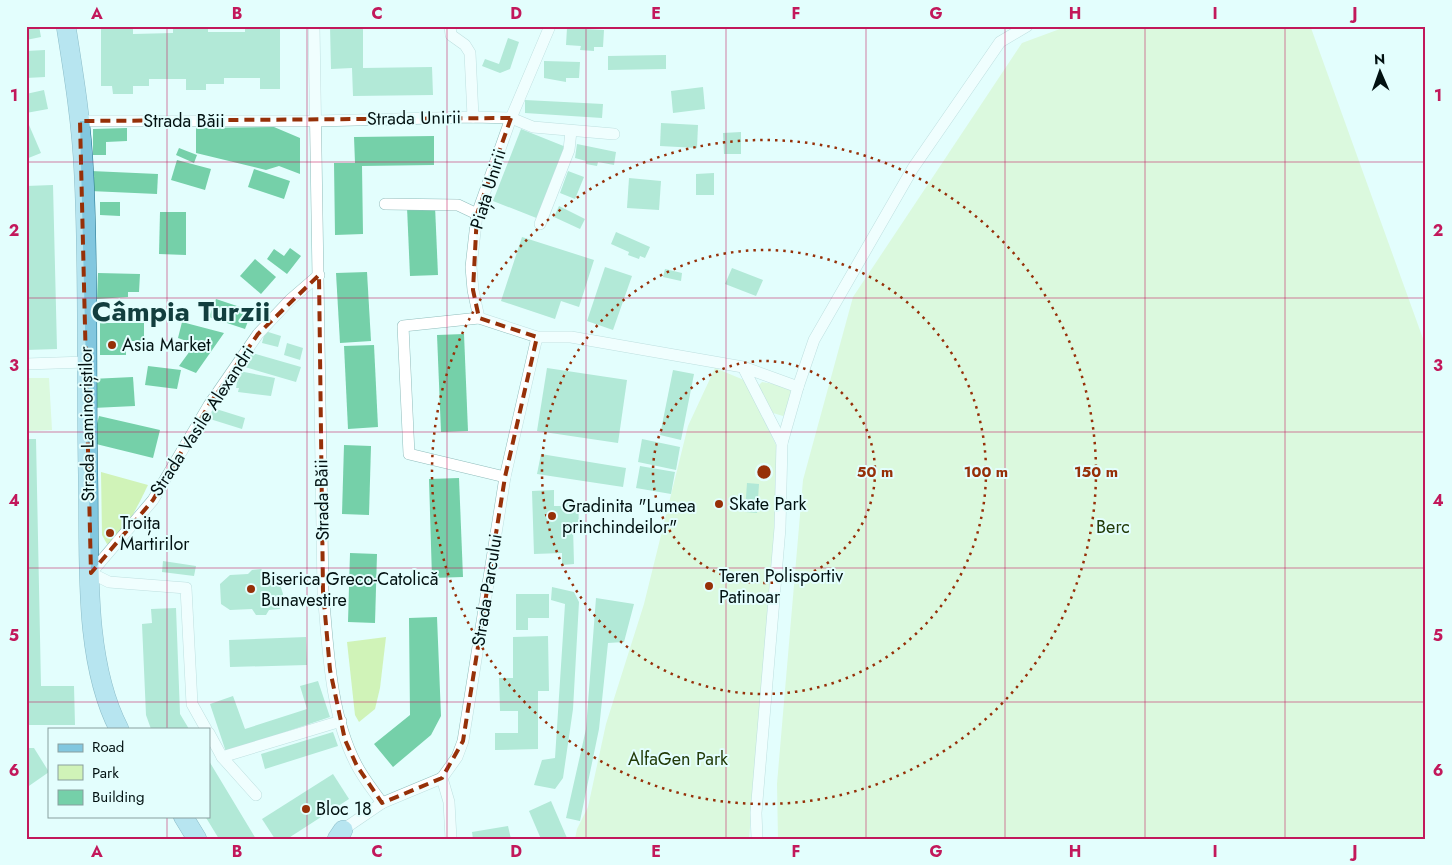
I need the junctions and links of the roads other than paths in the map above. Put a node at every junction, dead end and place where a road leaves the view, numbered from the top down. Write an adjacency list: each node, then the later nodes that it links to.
1 (66, 26): 8 (main road, Strada Laminoriștilor)
2 (314, 26): 9 (street, Strada Băii)
3 (450, 26): 6 (street)
4 (550, 26): 7 (street, Piața Unirii)
5 (1027, 26): 21 (street)
6 (473, 117): 7 (street, Strada Unirii); 9 (street, Strada Unirii)
7 (511, 118): 10 (street); 13 (street, Piața Unirii)
8 (80, 121): 9 (street, Strada Băii); 18 (main road, Strada Laminoriștilor)
9 (317, 121): 15 (street, Strada Băii)
10 (571, 131): 11 (street); 14 (street)
11 (614, 134)
12 (385, 204): 13 (street)
13 (477, 214): 16 (street, Piața Unirii)
14 (540, 224)
15 (319, 274): 24 (street, Strada Vasile Alexandri); 25 (street, Strada Băii)
16 (479, 318): 17 (street); 23 (street)
17 (538, 337): 20 (street); 23 (street, Strada Parcului)
18 (86, 362): 19 (street); 24 (main road, Strada Laminoriștilor)
19 (26, 364)
20 (743, 368): 21 (street); 22 (street)
21 (798, 387): 22 (street)
22 (782, 443): 39 (street)
23 (505, 477): 30 (street, Strada Parcului)
24 (90, 573): 26 (main road, Strada Laminoriștilor); 27 (street)
25 (341, 721): 29 (street); 32 (street, Strada Băii)
26 (119, 728)
27 (205, 728)
28 (210, 736): 29 (street)
29 (222, 757): 31 (street)
30 (442, 778): 32 (street); 38 (street)
31 (256, 795)
32 (382, 802): 35 (street)
33 (170, 818): 36 (main road)
34 (184, 818): 37 (main road)
35 (336, 836)
36 (182, 839)
37 (197, 839)
38 (451, 839)
39 (757, 839)

